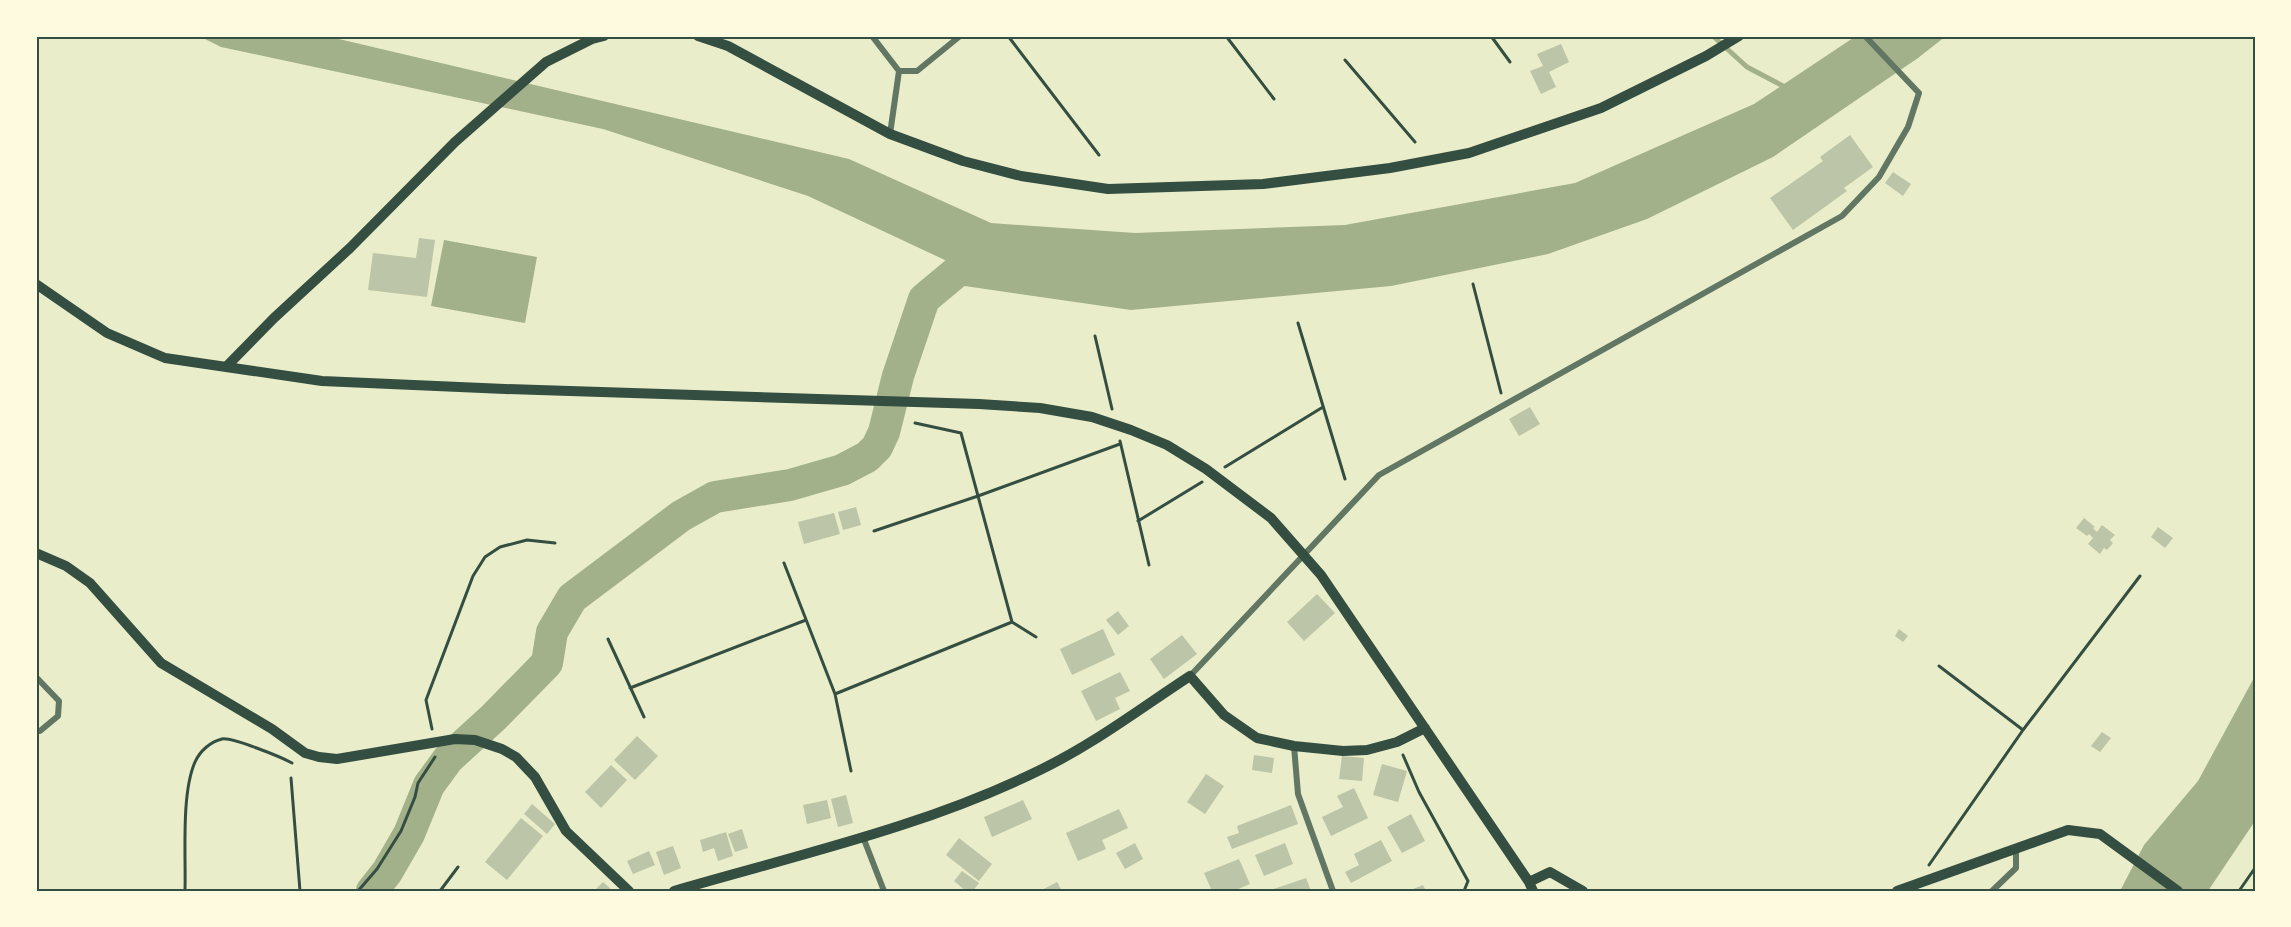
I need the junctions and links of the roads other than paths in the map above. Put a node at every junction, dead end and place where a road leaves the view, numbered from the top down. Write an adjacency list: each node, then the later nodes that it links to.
1 (604, 36): 11 (main road)
2 (698, 36): 8 (main road)
3 (872, 36): 7 (street)
4 (960, 36): 7 (street)
5 (1738, 36): 8 (main road)
6 (1865, 36): 13 (street)
7 (899, 71): 8 (street)
8 (890, 134)
9 (39, 287): 10 (main road); 11 (main road)
10 (36, 300)
11 (226, 367): 13 (main road)
12 (36, 553): 22 (main road)
13 (1304, 554): 14 (street); 16 (main road)
14 (1190, 676): 18 (main road); 19 (main road)
15 (36, 677): 17 (street)
16 (1425, 728): 18 (main road); 21 (main road)
17 (36, 731)
18 (1294, 746): 25 (street)
19 (862, 837): 23 (main road); 24 (street)
20 (2016, 850): 27 (main road); 28 (street); 29 (main road)
21 (1531, 886): 26 (main road)
22 (629, 891)
23 (674, 891)
24 (884, 891)
25 (1333, 891)
26 (1582, 891)
27 (1897, 891)
28 (1992, 891)
29 (2178, 891)

